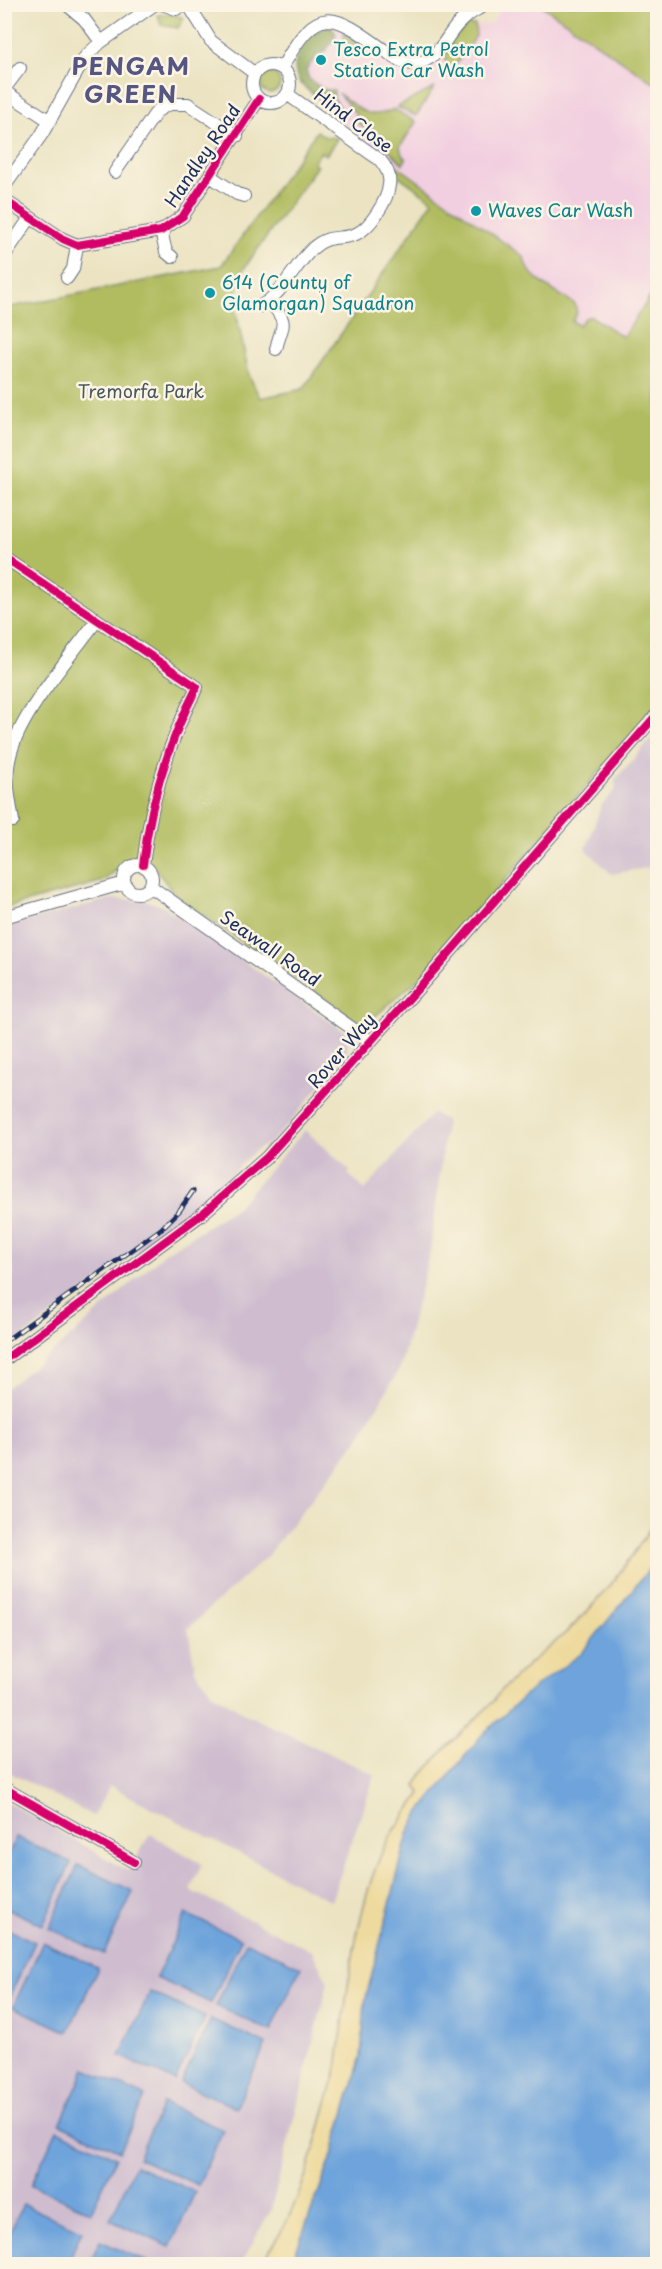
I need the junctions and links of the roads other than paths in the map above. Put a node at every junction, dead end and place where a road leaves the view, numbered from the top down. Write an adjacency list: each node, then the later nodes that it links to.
1 (155, 4): 6 (street)
2 (162, 4): 3 (street)
3 (187, 4): 9 (street)
4 (482, 4): 8 (street)
5 (60, 7): 6 (street)
6 (101, 42): 13 (street)
7 (20, 68): 10 (street)
8 (282, 68): 9 (street); 11 (street)
9 (254, 73): 12 (street)
10 (4, 90): 13 (street)
11 (287, 94): 12 (street); 26 (street, Hind Close)
12 (259, 99): 14 (street, Handley Road)
13 (50, 121): 17 (street)
14 (237, 136): 15 (street); 16 (street, Handley Road)
15 (115, 172)
16 (210, 176): 18 (street); 21 (street, Handley Road)
17 (4, 187)
18 (244, 196)
19 (4, 200): 20 (street)
20 (30, 218): 22 (street); 23 (street)
21 (161, 231): 22 (street, Handley Road); 24 (street)
22 (77, 245): 25 (street)
23 (4, 256)
24 (172, 257)
25 (67, 278)
26 (276, 349)
27 (4, 557): 28 (street)
28 (97, 620): 30 (street); 31 (street)
29 (657, 713): 35 (street, Rover Way)
30 (13, 821)
31 (143, 865): 32 (street); 33 (street)
32 (125, 883): 33 (street); 34 (street)
33 (150, 886): 35 (street, Seawall Road)
34 (4, 917)
35 (370, 1041): 36 (street, Rover Way)
36 (4, 1360)
37 (4, 1788): 38 (street)
38 (134, 1862)

